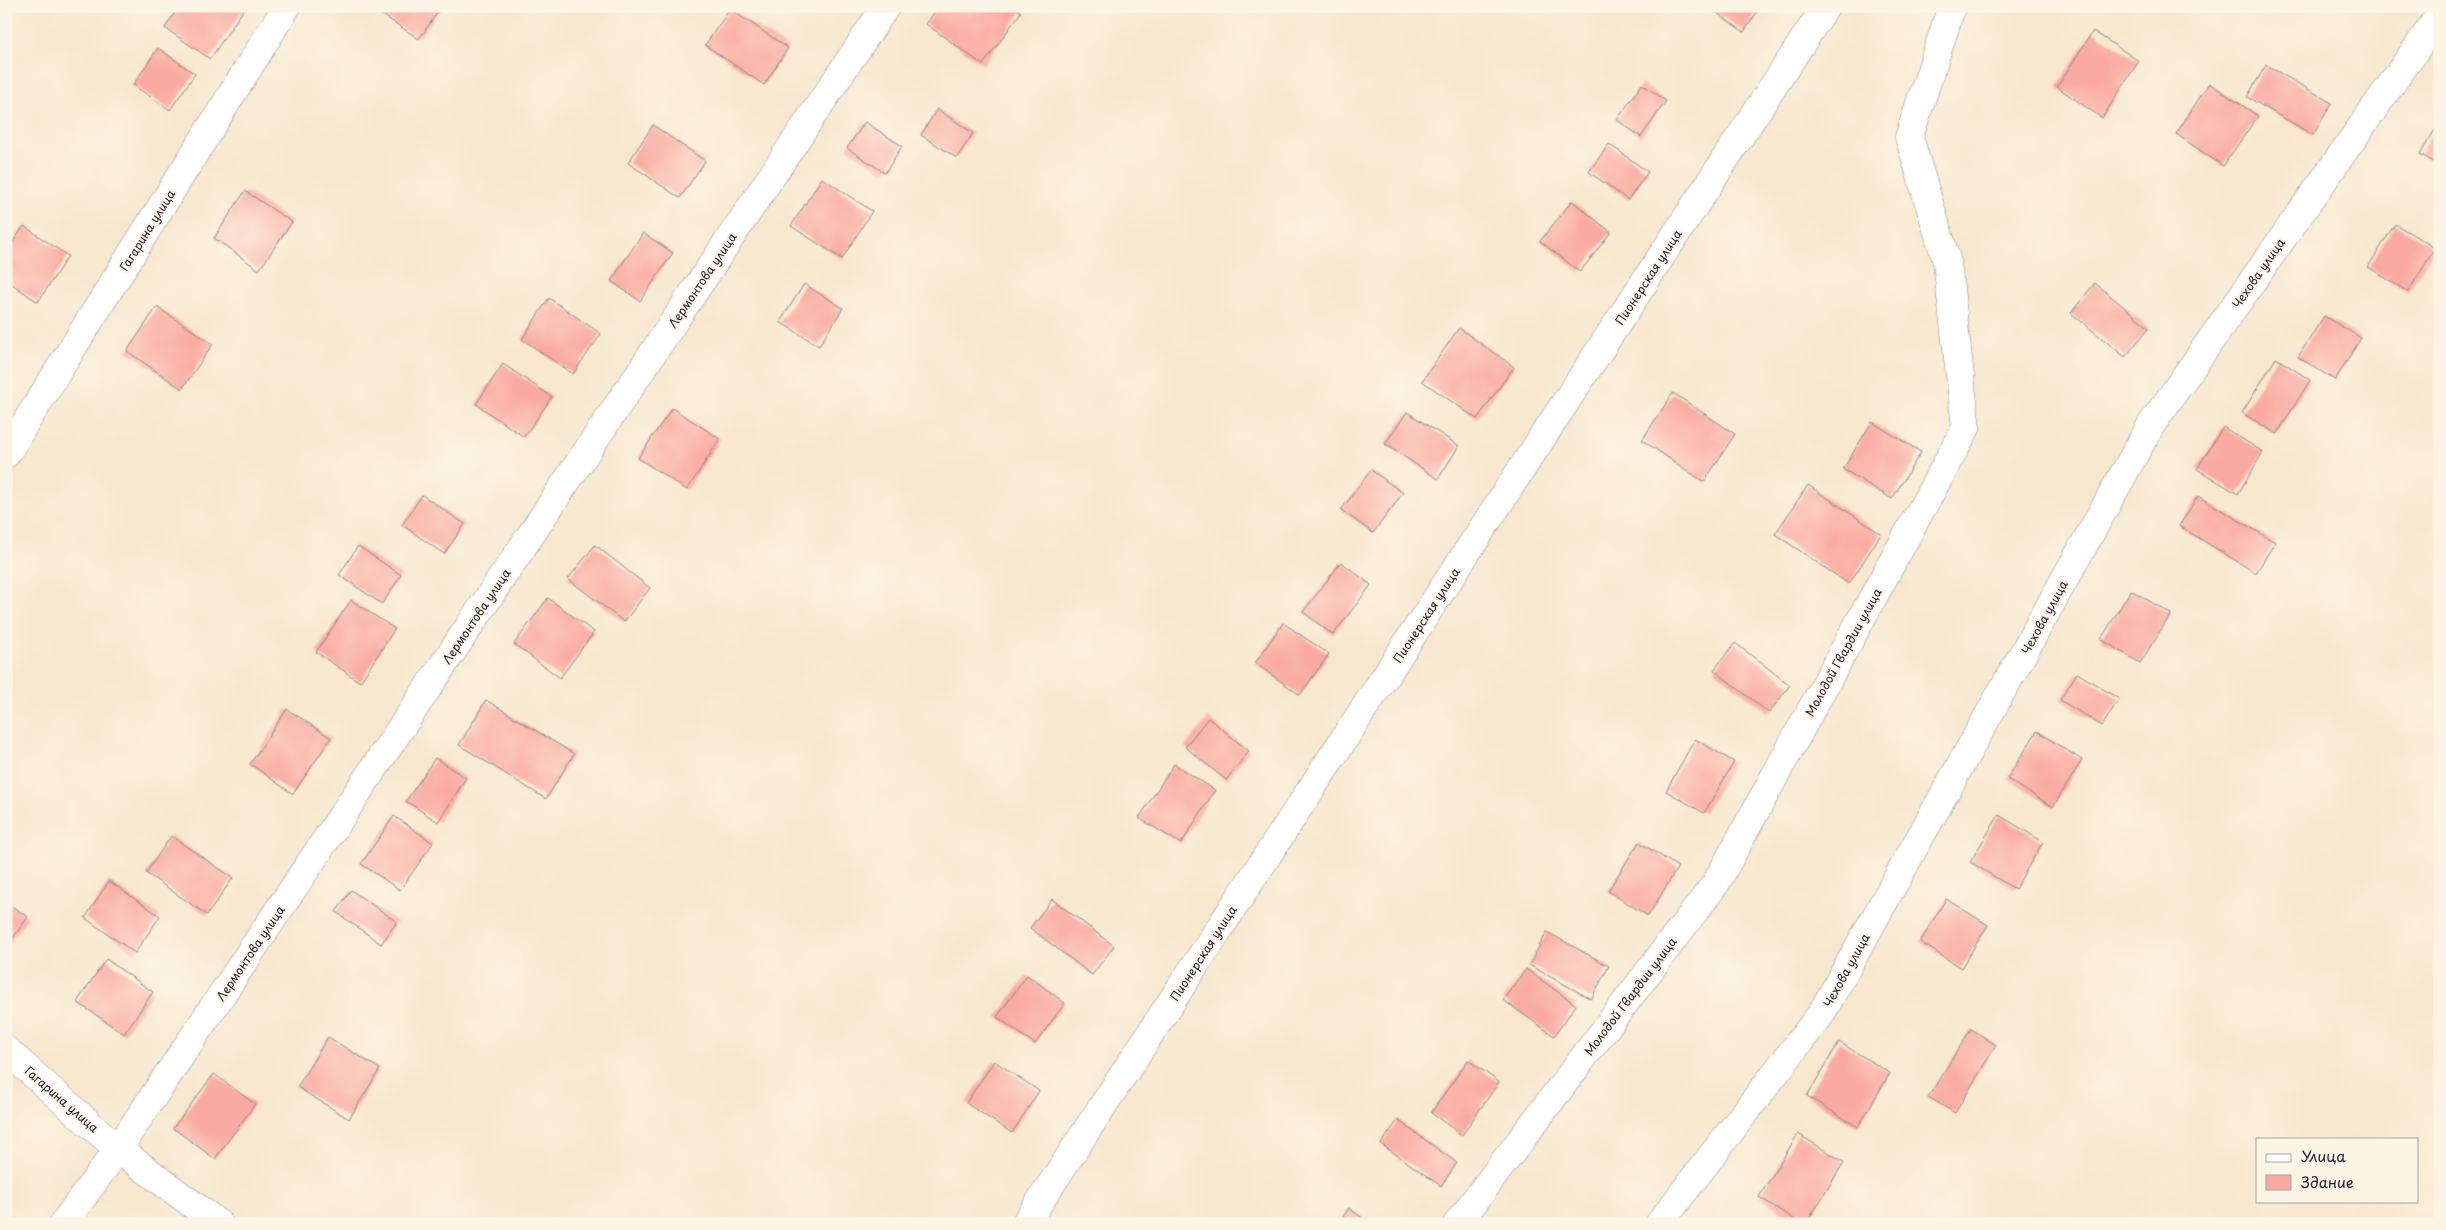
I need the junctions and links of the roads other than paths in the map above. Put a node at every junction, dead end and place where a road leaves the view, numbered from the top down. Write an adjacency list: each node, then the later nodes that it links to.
1 (287, 6): 6 (street, Гагарина улица)
2 (886, 6): 8 (street, Лермонтова улица)
3 (1826, 6): 11 (street, Пионерская улица)
4 (1952, 6): 12 (street, Молодой Гвардии улица)
5 (2440, 15): 13 (street, Чехова улица)
6 (6, 454)
7 (6, 1050): 8 (street, Гагарина улица)
8 (118, 1149): 9 (street, Лермонтова улица); 10 (street, Гагарина улица)
9 (62, 1224)
10 (220, 1224)
11 (1025, 1224)
12 (1457, 1224)
13 (1658, 1224)

